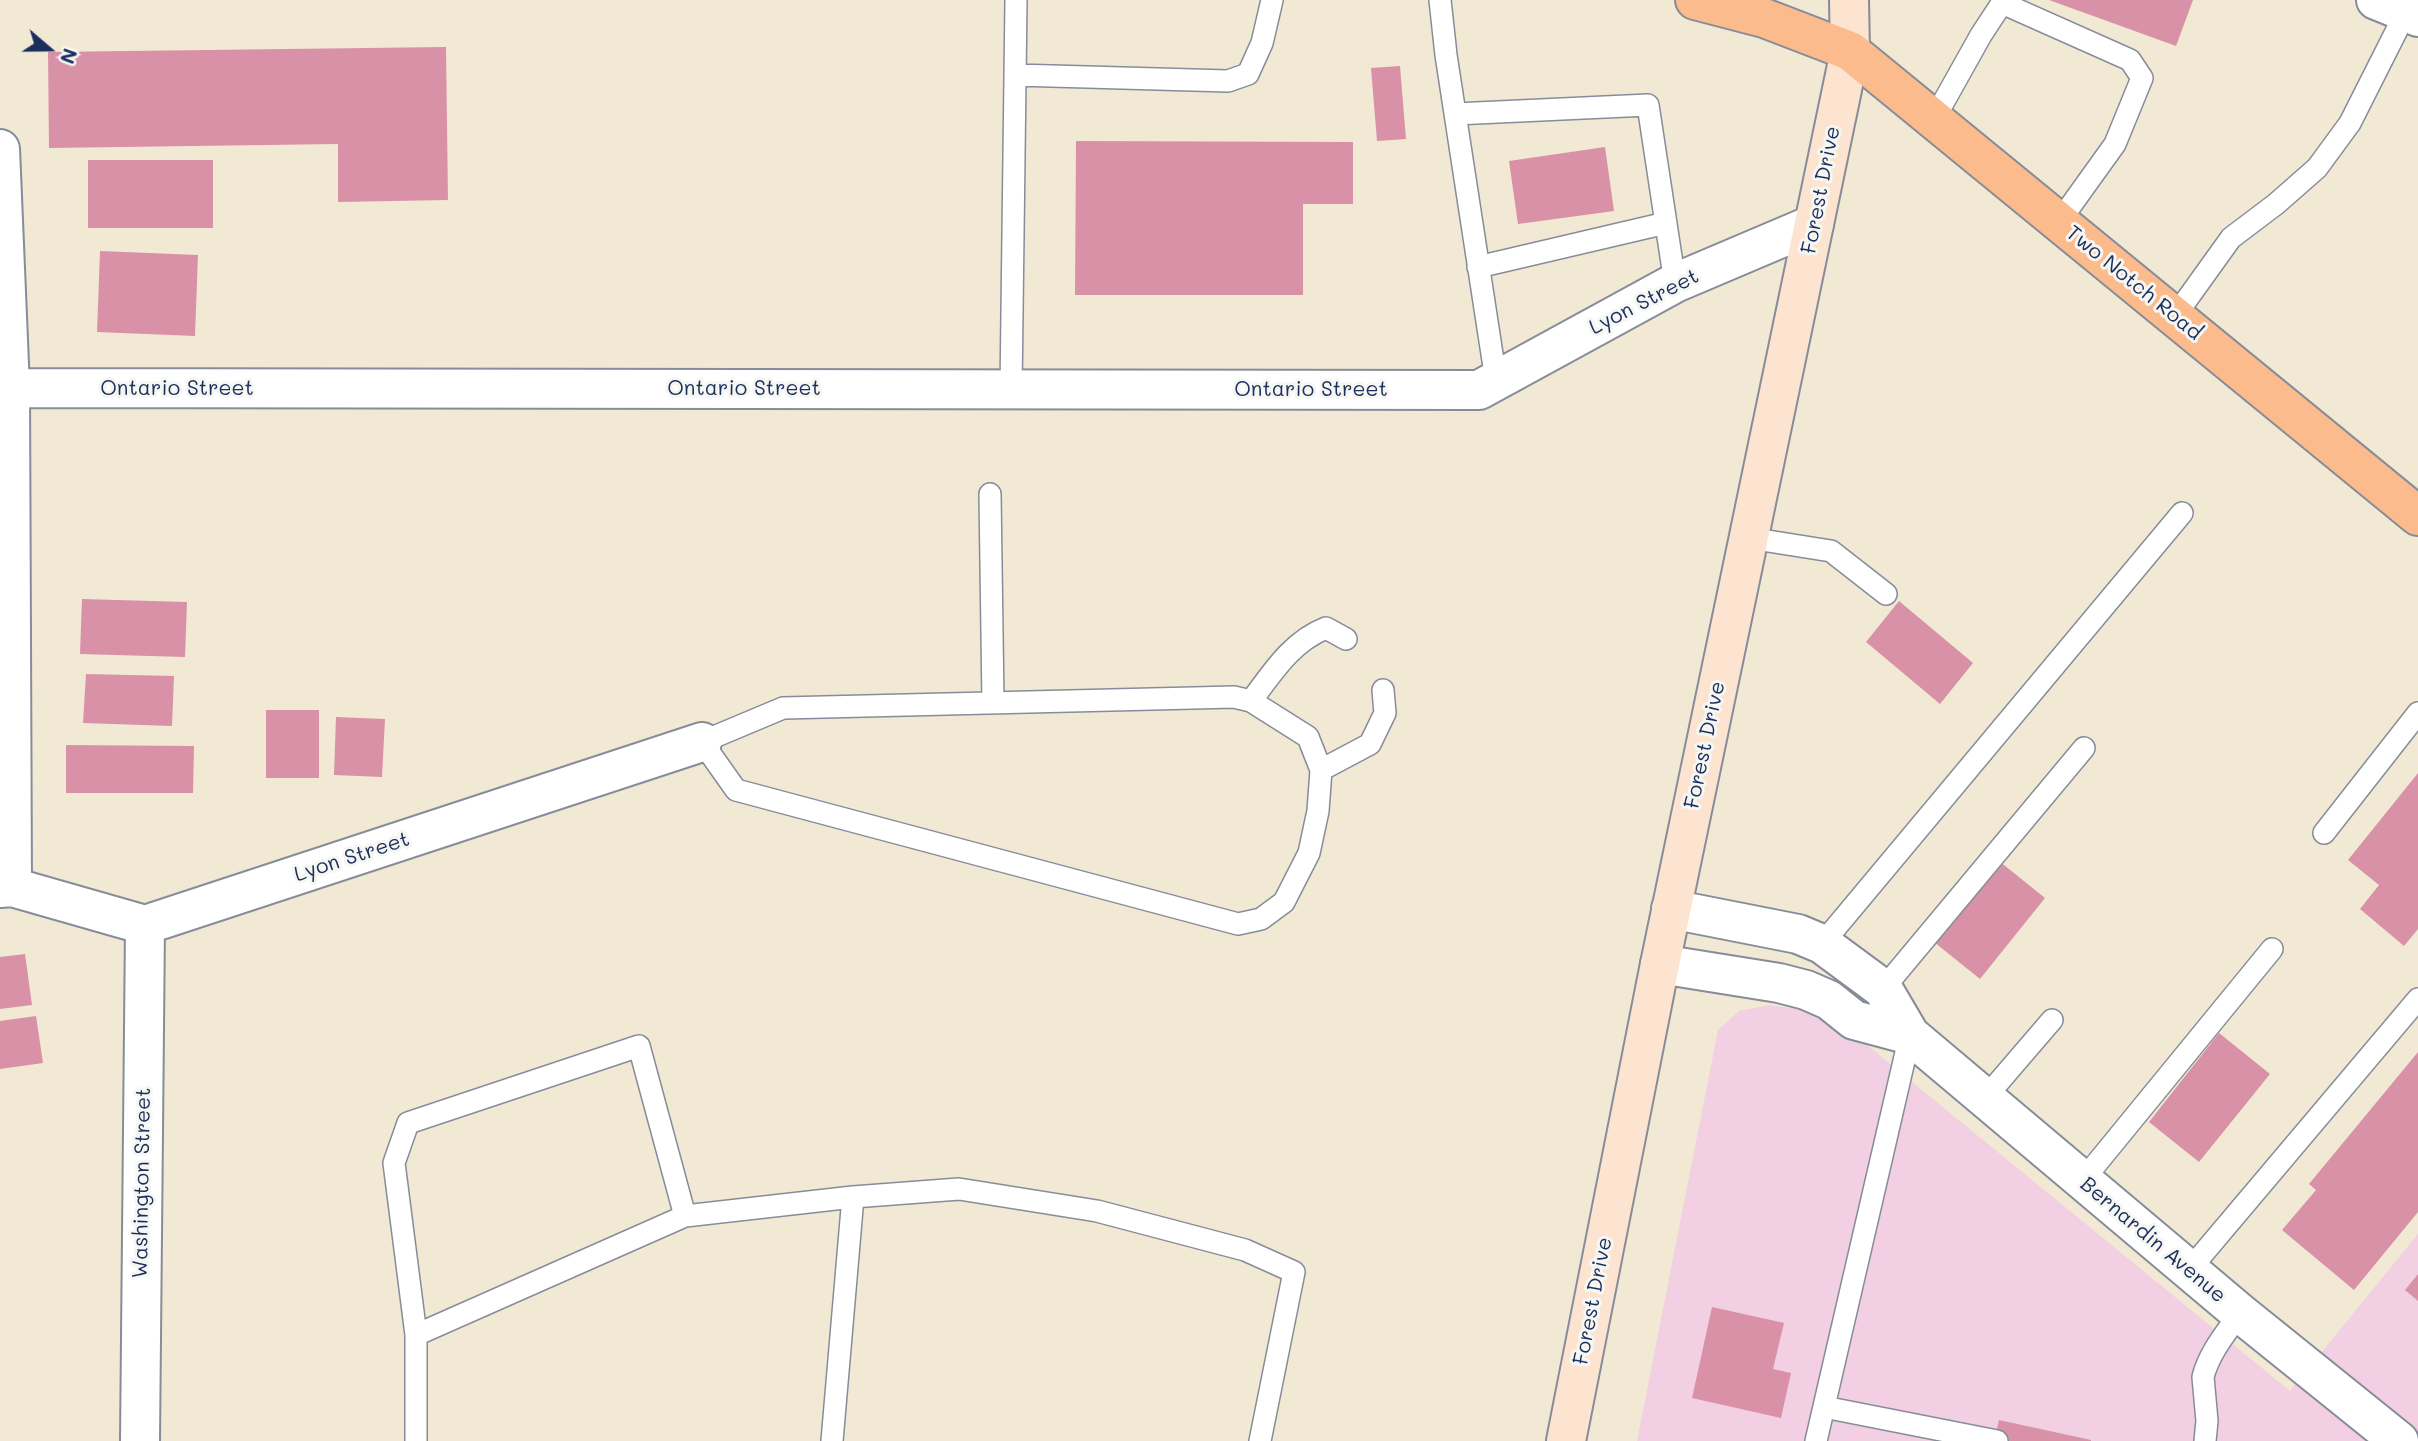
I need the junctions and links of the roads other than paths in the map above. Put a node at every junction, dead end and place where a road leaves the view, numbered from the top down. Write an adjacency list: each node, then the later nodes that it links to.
1 (1016, 0): 10 (lane)
2 (1272, 0): 10 (lane)
3 (1440, 0): 11 (lane)
4 (1695, 0): 9 (main road, Two Notch Road)
5 (1849, 0): 9 (main road, Forest Drive)
6 (2001, 1): 7 (lane); 12 (lane)
7 (2038, 8): 14 (lane)
8 (2400, 10): 19 (lane)
9 (1850, 51): 12 (main road, Two Notch Road); 16 (main road, Forest Drive)
10 (1016, 75): 22 (lane)
11 (1454, 114): 15 (lane); 17 (lane)
12 (1934, 119): 14 (main road, Two Notch Road)
13 (0, 149): 21 (street)
14 (2059, 222): 19 (main road, Two Notch Road)
15 (1666, 223): 17 (lane); 18 (lane)
16 (1815, 224): 18 (street, Lyon Street); 26 (main road, Forest Drive)
17 (1478, 267): 20 (lane)
18 (1675, 284): 20 (street, Lyon Street)
19 (2175, 316): 25 (main road, Two Notch Road)
20 (1488, 385): 22 (street, Ontario Street)
21 (10, 388): 22 (street, Ontario Street); 37 (street)
22 (1011, 390)
23 (990, 494): 31 (lane)
24 (2182, 513): 40 (lane)
25 (2418, 516)
26 (1749, 538): 27 (lane); 38 (main road, Forest Drive)
27 (1886, 594)
28 (1346, 639): 30 (lane)
29 (1383, 690): 35 (lane)
30 (1251, 701): 31 (lane); 35 (lane)
31 (993, 703): 33 (lane)
32 (2418, 713): 36 (lane)
33 (702, 742): 35 (lane); 39 (street, Lyon Street)
34 (2084, 748): 43 (lane)
35 (1321, 771)
36 (2324, 833)
37 (6, 888): 39 (street)
38 (1671, 909): 40 (street, Bernardin Avenue); 42 (main road, Forest Drive)
39 (145, 925): 55 (street, Washington Street)
40 (1822, 944): 43 (street, Bernardin Avenue)
41 (2272, 949): 48 (lane)
42 (1660, 964): 46 (street, Bernardin Avenue); 59 (main road, Forest Drive)
43 (1883, 989): 46 (street, Bernardin Avenue)
44 (2418, 999): 51 (lane)
45 (2052, 1020): 47 (lane)
46 (1910, 1035): 47 (street, Bernardin Avenue); 54 (lane)
47 (1985, 1098): 48 (street, Bernardin Avenue)
48 (2083, 1180): 51 (street, Bernardin Avenue)
49 (853, 1197): 50 (lane); 57 (lane); 58 (lane)
50 (685, 1216): 53 (lane); 53 (lane)
51 (2190, 1269): 52 (street, Bernardin Avenue)
52 (2240, 1313): 62 (lane); 63 (street, Bernardin Avenue)
53 (416, 1335): 56 (lane)
54 (1824, 1407): 60 (lane); 61 (lane)
55 (140, 1441)
56 (416, 1441)
57 (832, 1441)
58 (1259, 1441)
59 (1566, 1441)
60 (1816, 1441)
61 (1997, 1441)
62 (2205, 1441)
63 (2399, 1441)

